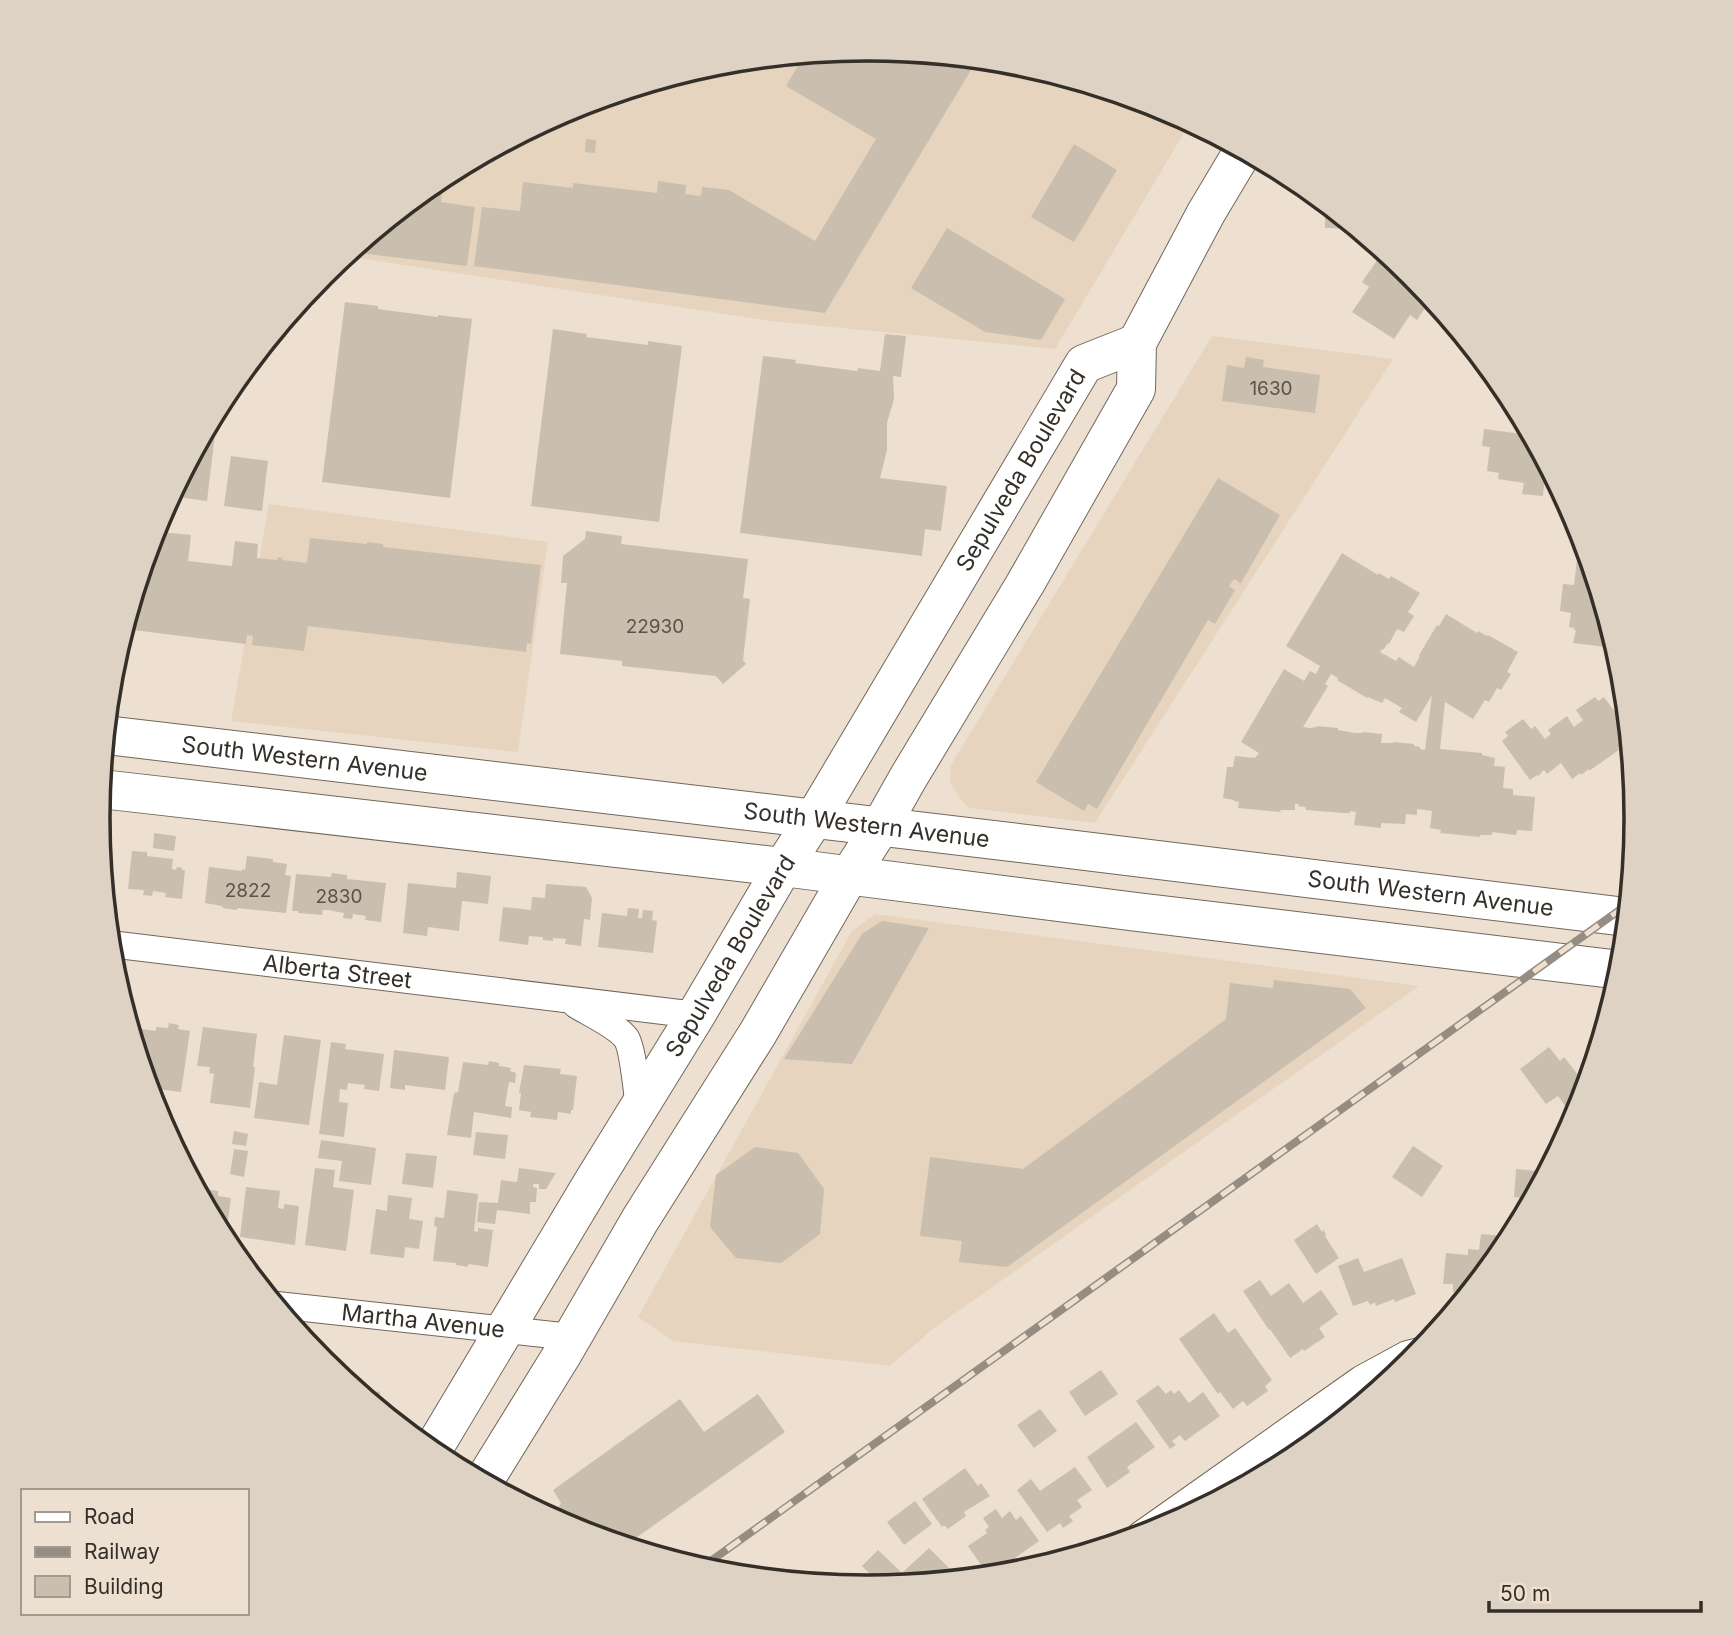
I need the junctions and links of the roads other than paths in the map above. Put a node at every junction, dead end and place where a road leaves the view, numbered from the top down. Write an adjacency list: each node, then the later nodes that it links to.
1 (1238, 159): 2 (main road)
2 (1137, 343): 7 (main road, Sepulveda Boulevard); 8 (main road)
3 (115, 735): 4 (main road, South Western Avenue)
4 (217, 748): 5 (main road); 7 (main road, South Western Avenue)
5 (113, 763)
6 (111, 790): 9 (main road)
7 (814, 819): 8 (main road, South Western Avenue); 9 (main road, Sepulveda Boulevard)
8 (881, 827): 10 (main road); 11 (main road, South Western Avenue)
9 (783, 867): 10 (main road); 15 (main road, Sepulveda Boulevard)
10 (849, 876): 13 (main road); 19 (main road)
11 (1617, 916)
12 (122, 945): 14 (street, Alberta Street)
13 (1608, 968)
14 (565, 999): 15 (street, Alberta Street); 16 (street, Alberta Street)
15 (696, 1015): 16 (main road, Sepulveda Boulevard)
16 (639, 1108): 18 (main road, Sepulveda Boulevard)
17 (289, 1306): 18 (street, Martha Avenue)
18 (505, 1331): 19 (street, Martha Avenue); 21 (main road, Sepulveda Boulevard)
19 (571, 1338): 22 (main road)
20 (1392, 1362): 23 (street)
21 (438, 1441)
22 (489, 1473)
23 (1180, 1507)

